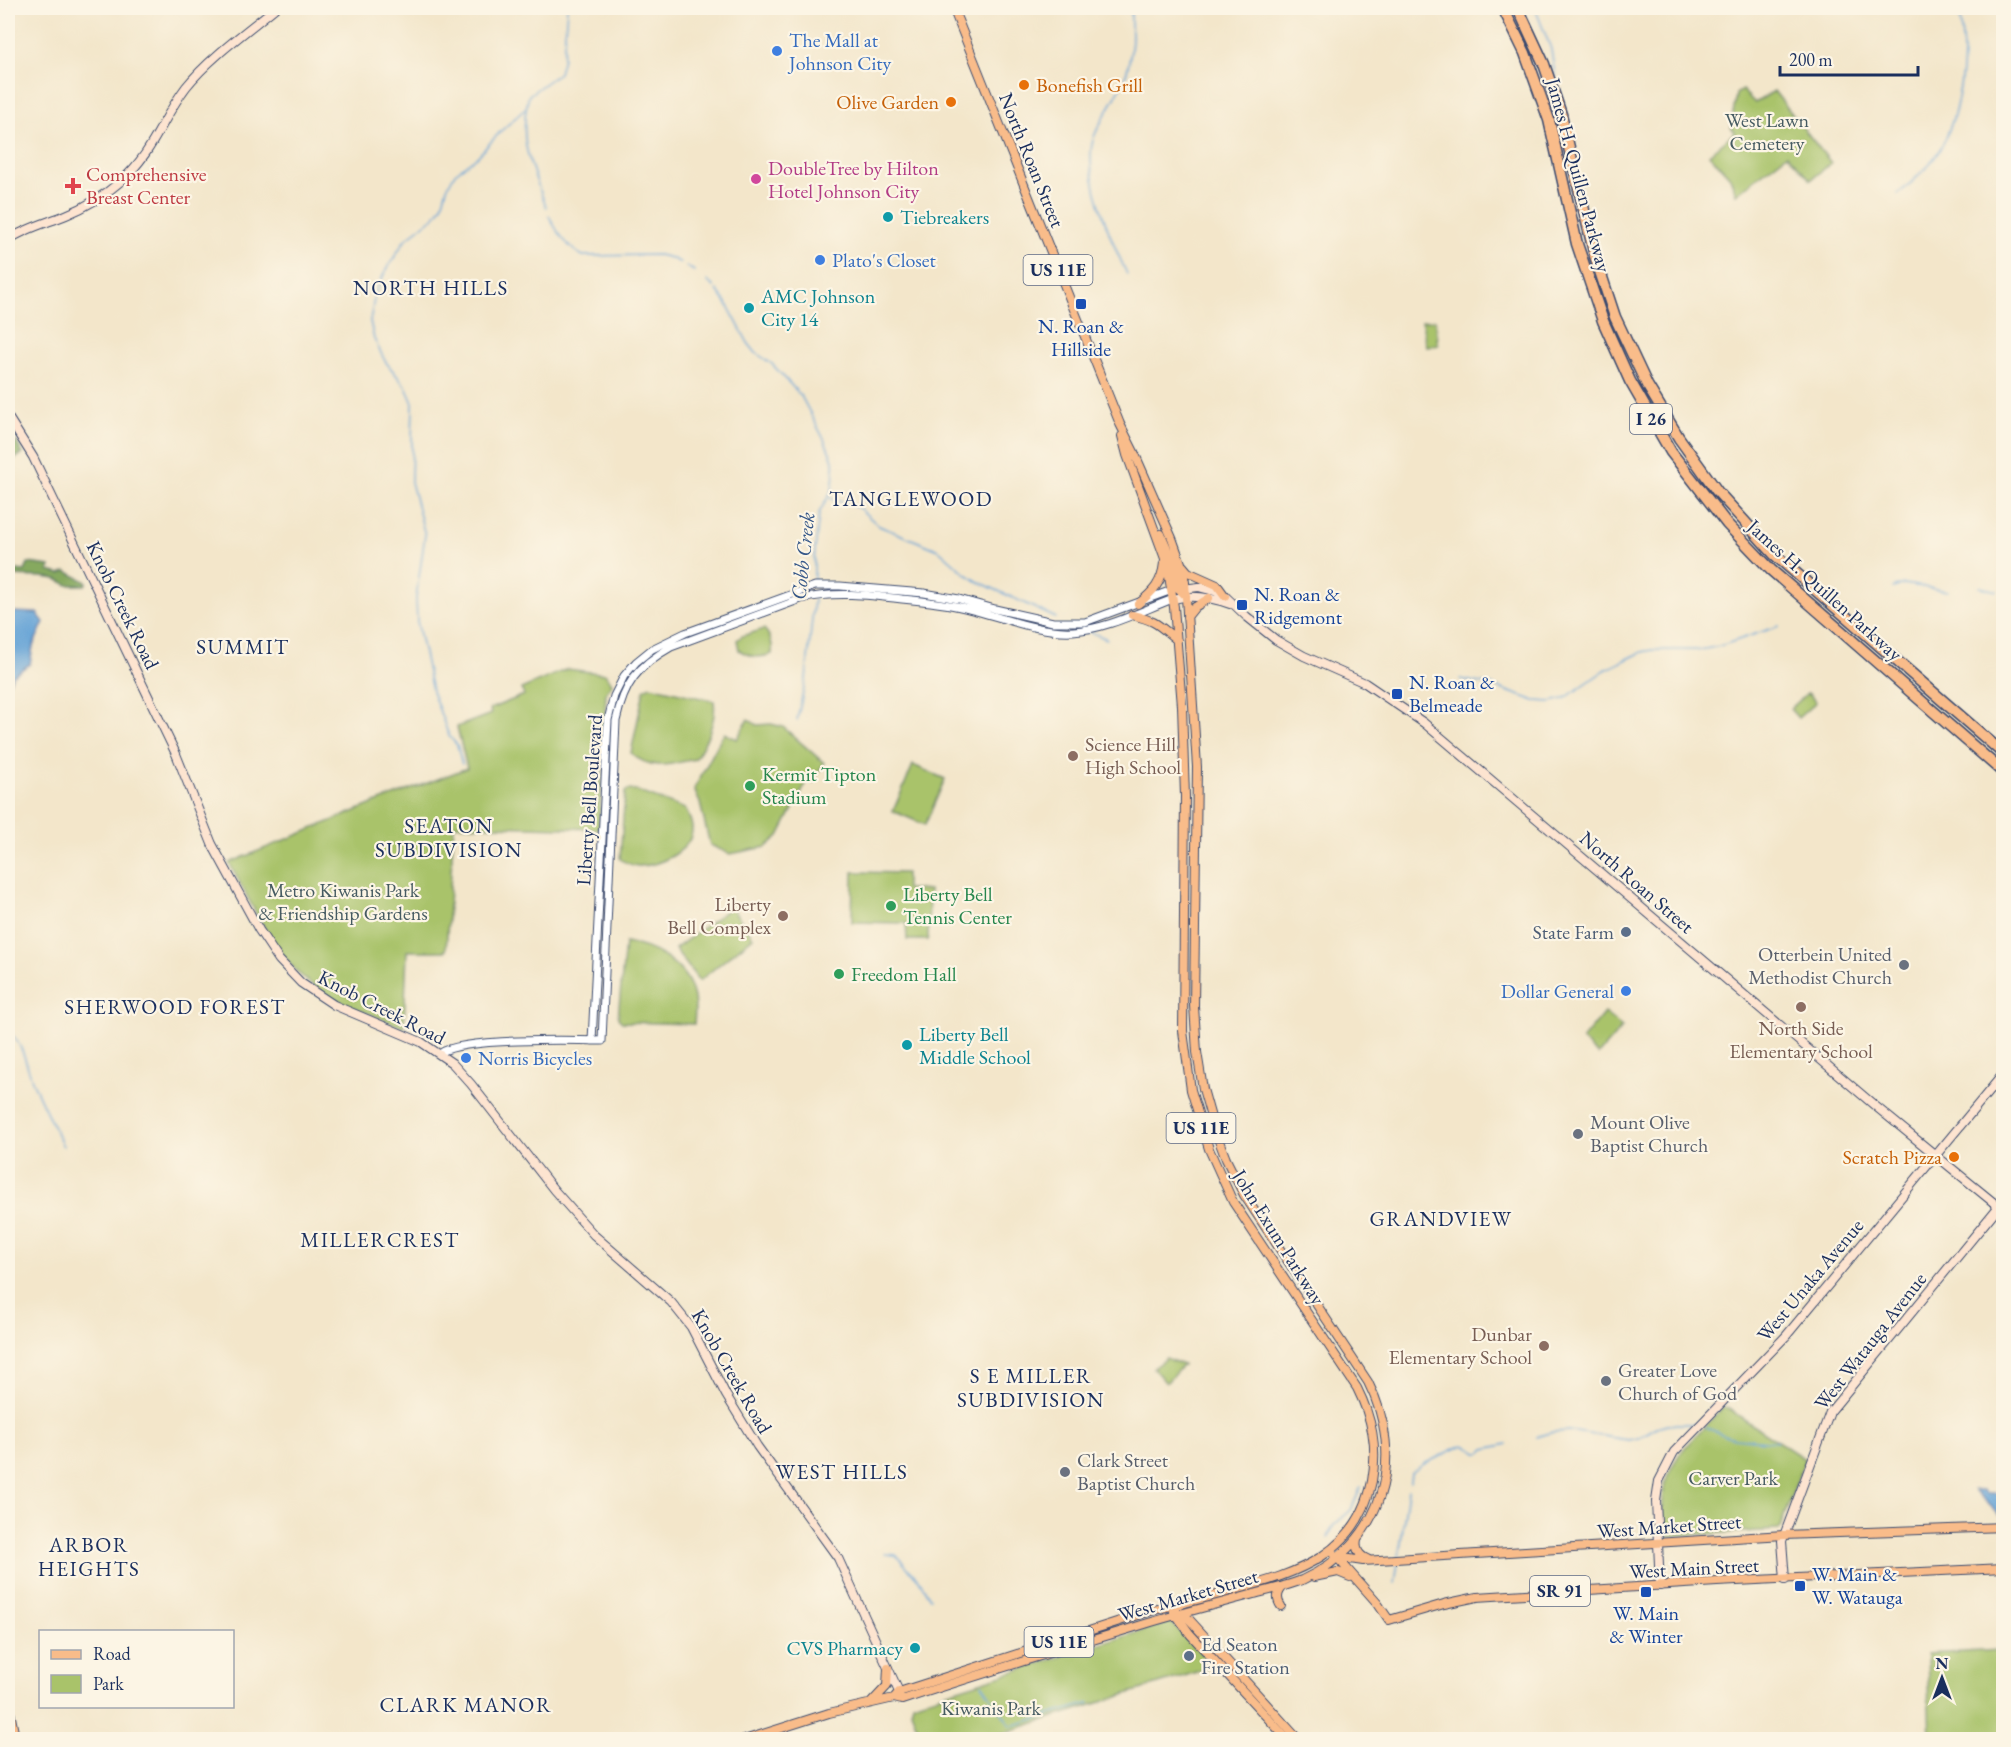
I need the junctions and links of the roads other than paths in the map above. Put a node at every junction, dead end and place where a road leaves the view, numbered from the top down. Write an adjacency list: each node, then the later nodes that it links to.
1 (275, 8): 5 (main road)
2 (953, 8): 7 (main road, North Roan Street / US 11E)
3 (1503, 8): 22 (highway, James H. Quillen Parkway / I 26)
4 (1518, 8): 21 (highway, James H. Quillen Parkway / I 26)
5 (8, 240)
6 (8, 417): 26 (main road, Knob Creek Road)
7 (1120, 424): 8 (main road, North Roan Street / US 11E); 10 (main road, North Roan Street / US 11E)
8 (1150, 519): 9 (main road, North Roan Street / US 11E); 11 (main road)
9 (1164, 560): 11 (main road, North Roan Street / US 11E); 14 (main road)
10 (1181, 563): 11 (main road, North Roan Street / US 11E); 12 (main road)
11 (1179, 593): 12 (main road, North Roan Street); 13 (main road, North Roan Street); 14 (street, Liberty Bell Boulevard); 16 (street, Liberty Bell Boulevard); 17 (main road, John Exum Parkway / US 11E); 18 (main road, John Exum Parkway / US 11E)
12 (1224, 596): 15 (main road, North Roan Street)
13 (1209, 598): 15 (main road, North Roan Street); 17 (main road)
14 (1138, 604): 25 (street, Liberty Bell Boulevard)
15 (1232, 604): 28 (main road, North Roan Street)
16 (1131, 615): 18 (main road); 25 (street, Liberty Bell Boulevard)
17 (1187, 617): 19 (main road, John Exum Parkway / US 11E)
18 (1177, 640): 20 (main road, John Exum Parkway / US 11E)
19 (1192, 693): 20 (main road); 33 (main road, John Exum Parkway / US 11E)
20 (1180, 694): 35 (main road, John Exum Parkway / US 11E)
21 (2002, 752)
22 (1987, 759): 23 (highway, James H. Quillen Parkway / I 26); 24 (highway)
23 (2004, 773)
24 (2004, 780)
25 (592, 1041): 26 (street)
26 (441, 1053): 48 (main road, Knob Creek Road)
27 (2004, 1073): 28 (main road, West Unaka Avenue)
28 (1937, 1156): 30 (main road, North Roan Street); 34 (main road, West Unaka Avenue)
29 (2004, 1200): 30 (main road, West Watauga Avenue)
30 (2001, 1209): 32 (main road, West Watauga Avenue)
31 (2004, 1527): 32 (main road, West Market Street / SR 91)
32 (1784, 1535): 34 (main road, West Market Street / SR 91); 41 (main road, West Watauga Avenue)
33 (1357, 1539): 35 (main road, John Exum Parkway / US 11E); 37 (main road)
34 (1658, 1543): 37 (main road, West Market Street / SR 91); 45 (main road, West Unaka Avenue)
35 (1334, 1554): 36 (main road, West Market Street / SR 91); 39 (main road, SR 91); 40 (main road, John Exum Parkway / US 11E); 42 (main road, John Exum Parkway / US 11E)
36 (1354, 1561): 37 (main road, West Market Street / SR 91); 39 (main road)
37 (1369, 1561)
38 (2004, 1568): 41 (main road, West Main Street / SR 91)
39 (1349, 1572): 43 (main road, SR 91)
40 (1302, 1580): 43 (main road); 44 (main road, John Exum Parkway / US 11E)
41 (1785, 1580): 45 (main road, West Main Street / SR 91)
42 (1263, 1582): 47 (main road, West Market Street / US 11E)
43 (1360, 1585): 45 (main road, West Main Street / SR 91)
44 (1284, 1586): 46 (main road); 47 (main road, West Market Street / US 11E)
45 (1660, 1586)
46 (1281, 1606)
47 (1176, 1611): 49 (main road, West Market Street / US 11E); 54 (main road); 55 (main road)
48 (888, 1668): 49 (main road, Knob Creek Road); 51 (main road)
49 (897, 1695): 51 (main road, West Market Street / US 11E)
50 (8, 1704): 52 (highway)
51 (869, 1705): 53 (main road, West Market Street / US 11E)
52 (15, 1740)
53 (744, 1740)
54 (1288, 1740)
55 (1299, 1740)

